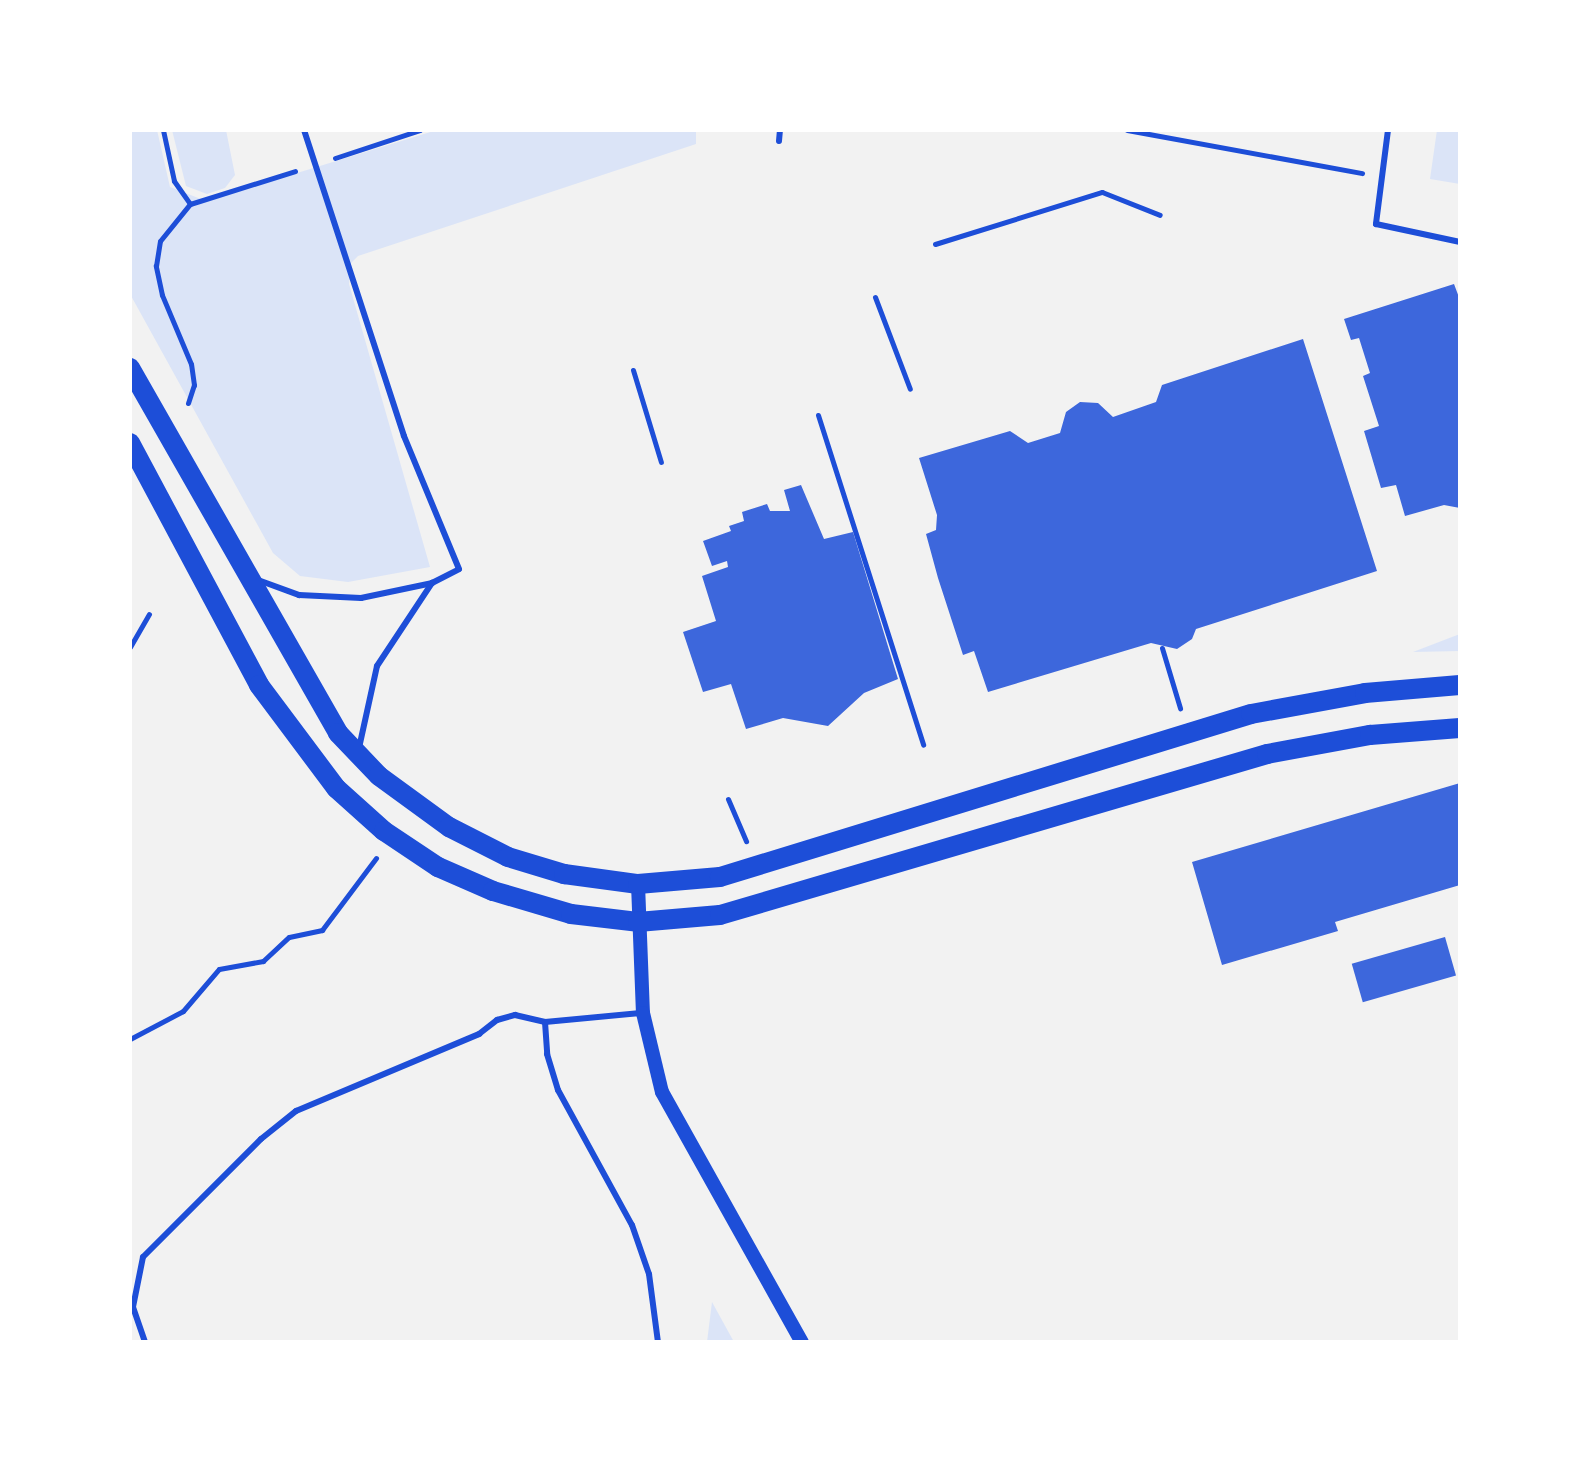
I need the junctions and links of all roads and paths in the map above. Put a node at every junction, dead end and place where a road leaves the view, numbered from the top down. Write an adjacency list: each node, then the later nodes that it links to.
1 (163, 130): 15 (path)
2 (304, 130): 20 (lane)
3 (780, 130): 6 (lane)
4 (1127, 130): 7 (path)
5 (1388, 130): 7 (lane)
6 (779, 141)
7 (1382, 176): 9 (lane)
8 (1160, 215): 10 (path)
9 (1460, 242)
10 (935, 244)
11 (875, 297): 14 (path)
12 (130, 368): 19 (main road)
13 (633, 370): 18 (path)
14 (910, 389)
15 (188, 403)
16 (818, 415): 27 (path)
17 (130, 443): 33 (main road)
18 (661, 462)
19 (227, 545): 20 (lane); 28 (main road)
20 (432, 583): 28 (lane)
21 (149, 614): 22 (path)
22 (130, 647)
23 (1162, 648): 25 (path)
24 (1460, 685): 32 (main road)
25 (1182, 714)
26 (1460, 728): 33 (main road)
27 (923, 745)
28 (359, 755): 32 (main road)
29 (728, 799): 30 (path)
30 (748, 846)
31 (378, 855): 36 (path)
32 (638, 884): 33 (street)
33 (638, 922): 34 (street)
34 (643, 1013): 35 (lane); 39 (street)
35 (545, 1022): 37 (lane); 38 (lane)
36 (130, 1039)
37 (145, 1342)
38 (658, 1342)
39 (802, 1342)

